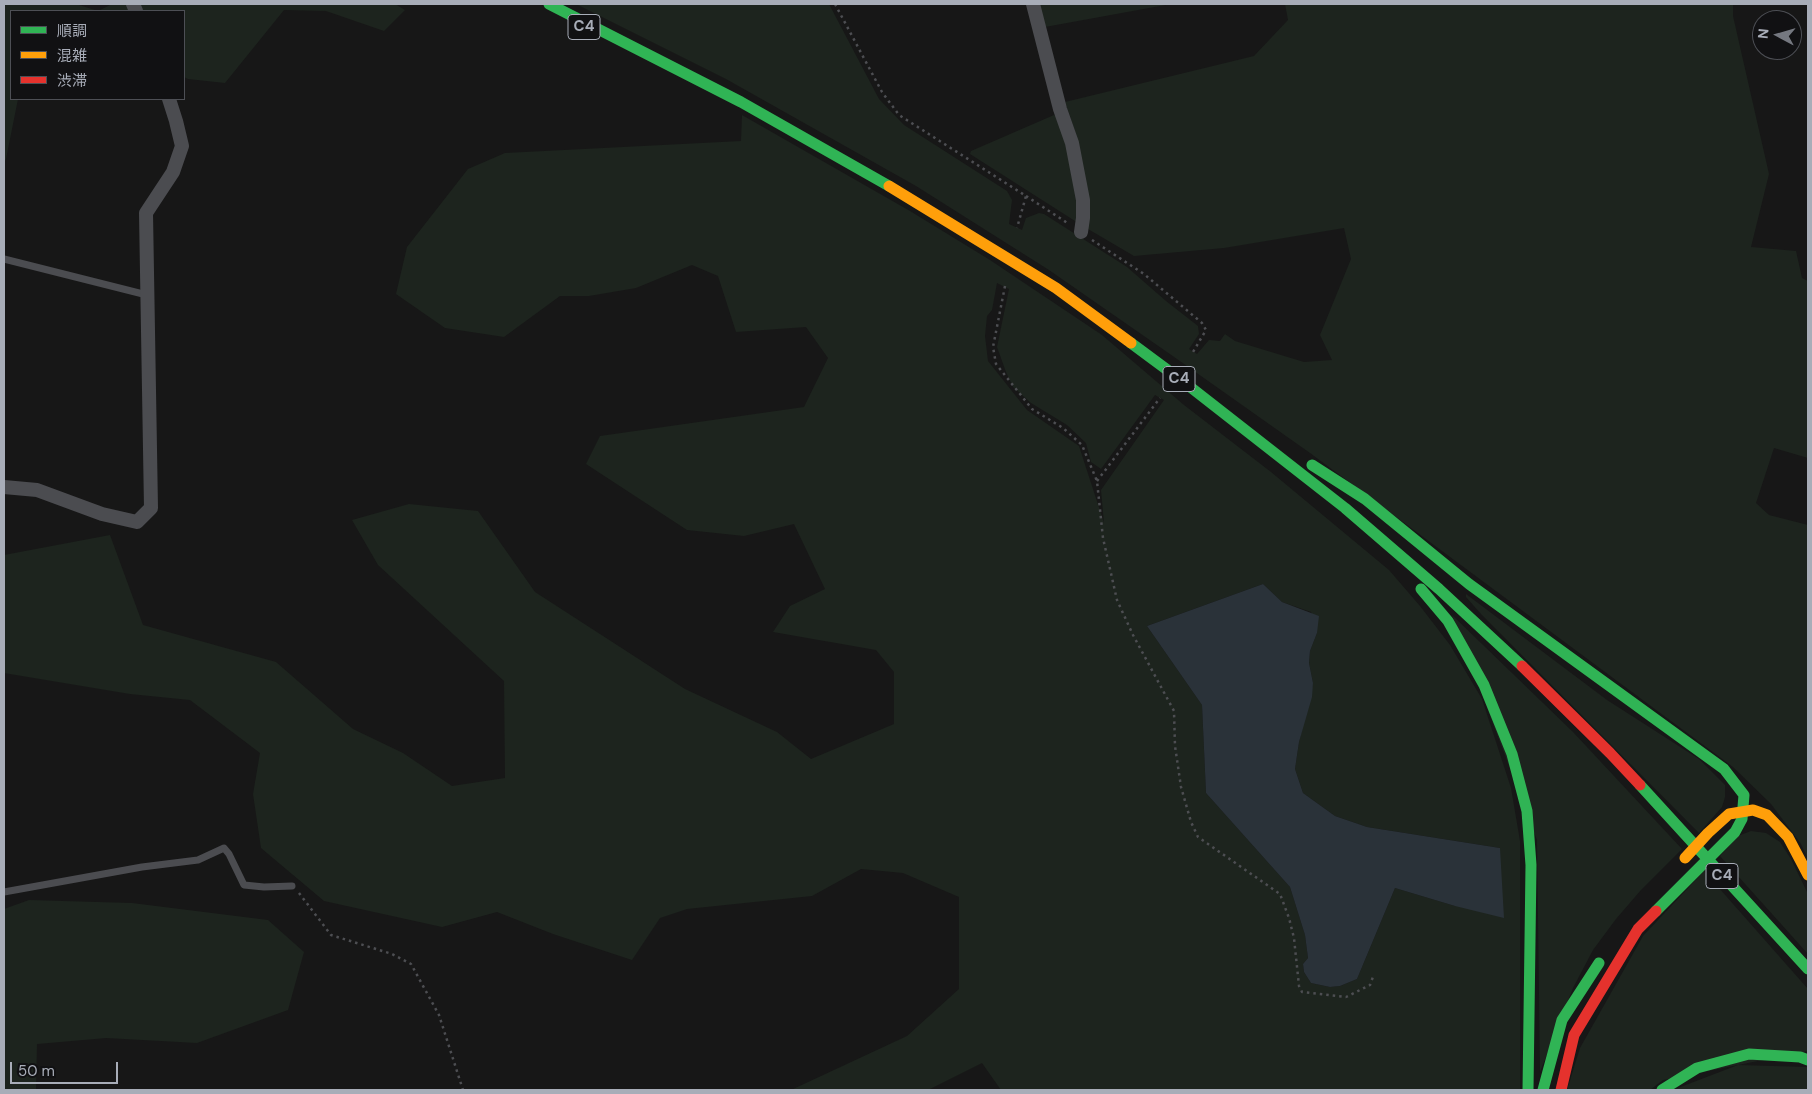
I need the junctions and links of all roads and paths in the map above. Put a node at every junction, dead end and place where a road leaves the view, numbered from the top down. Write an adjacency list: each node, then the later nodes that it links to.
1 (835, 4): 5 (path)
2 (1033, 4): 7 (street)
3 (545, 6): 12 (highway, C4)
4 (169, 100): 10 (street)
5 (1026, 196): 6 (path); 7 (path)
6 (1017, 228)
7 (1080, 232): 11 (path)
8 (4, 259): 10 (lane)
9 (1005, 286): 14 (path)
10 (147, 295): 15 (street)
11 (1193, 352)
12 (1189, 386): 16 (highway, C4); 17 (highway)
13 (1160, 398): 14 (path)
14 (1096, 481): 24 (path)
15 (4, 488)
16 (1344, 508): 23 (highway, C4); 27 (highway)
17 (1743, 812): 18 (highway); 19 (highway); 29 (highway)
18 (1676, 868)
19 (1808, 875)
20 (292, 886): 21 (lane); 26 (path)
21 (4, 892)
22 (1603, 956): 28 (highway)
23 (1808, 969)
24 (1374, 974)
25 (1808, 1060): 30 (highway)
26 (463, 1090)
27 (1528, 1090)
28 (1543, 1090)
29 (1561, 1090)
30 (1662, 1090)

